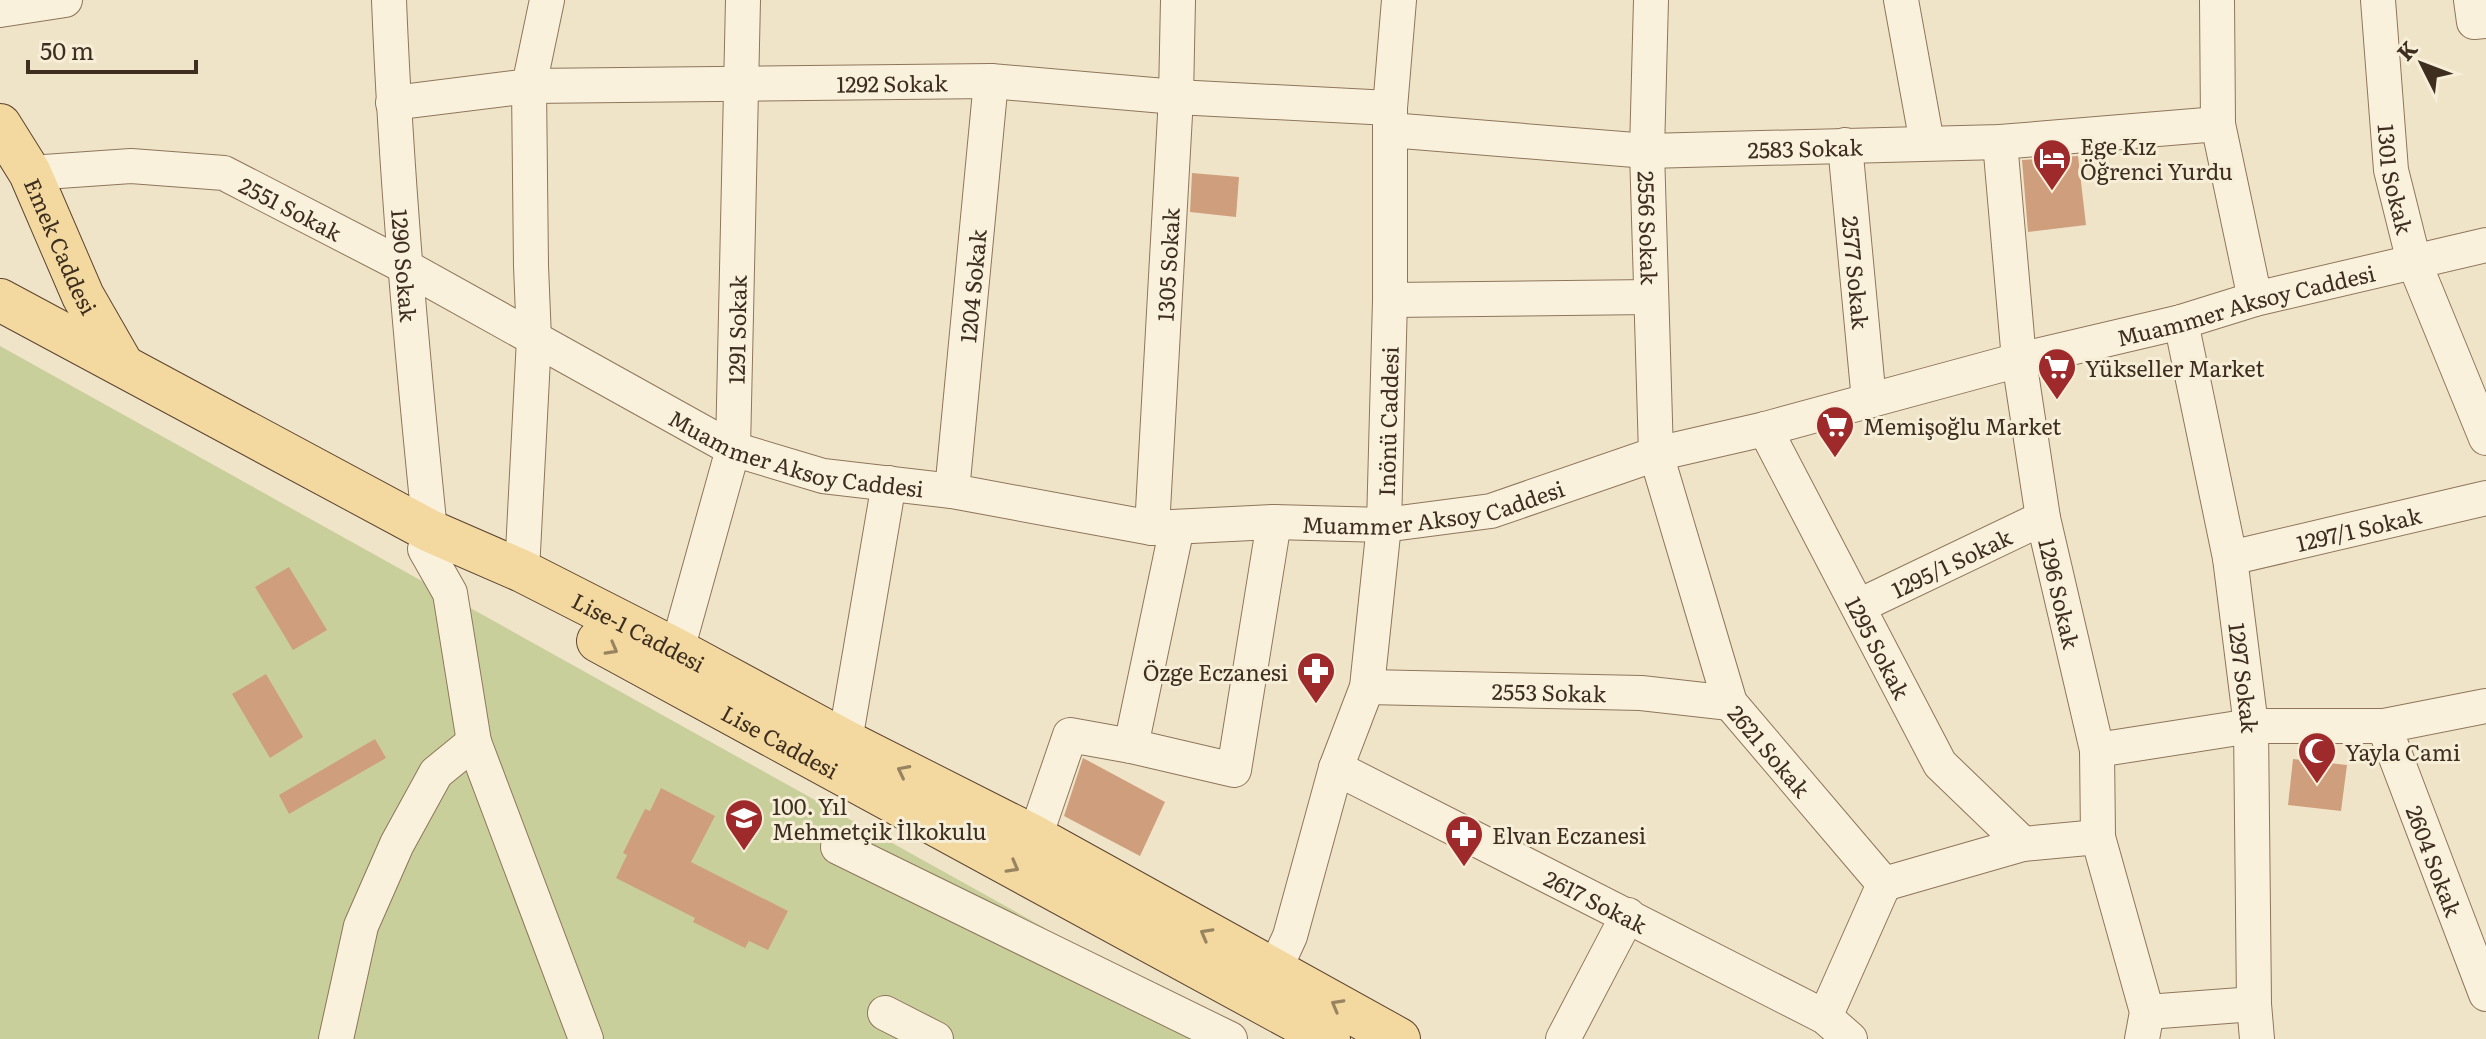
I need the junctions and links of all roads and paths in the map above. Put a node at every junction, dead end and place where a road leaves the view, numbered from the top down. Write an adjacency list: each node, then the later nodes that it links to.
1 (65, 0): 12 (street)
2 (389, 0): 18 (street, 1290 Sokak)
3 (547, 0): 16 (street)
4 (743, 0): 15 (street, 1291 Sokak)
5 (1178, 0): 17 (street, 1305 Sokak)
6 (1399, 0): 19 (street, Inönü Caddesi)
7 (1651, 0): 25 (street, 2556 Sokak)
8 (1901, 0): 23 (street)
9 (2217, 0): 20 (street)
10 (2378, 0): 28 (street, 1301 Sokak)
11 (2471, 0): 13 (street)
12 (0, 10)
13 (2486, 21)
14 (991, 81): 15 (street, 1292 Sokak); 17 (street, 1292 Sokak); 45 (street, 1204 Sokak)
15 (743, 84): 16 (street, 1292 Sokak); 42 (street, 1291 Sokak)
16 (529, 86): 18 (street, 1292 Sokak); 36 (street)
17 (1176, 97): 19 (street, 1292 Sokak); 50 (street, 1305 Sokak)
18 (393, 103): 29 (street, 1290 Sokak)
19 (1390, 119): 25 (street, 2583 Sokak); 33 (street, Inönü Caddesi)
20 (2218, 124): 22 (street, 2583 Sokak); 31 (street)
21 (0, 125): 26 (main road, Emek Caddesi)
22 (2000, 142): 23 (street, 2583 Sokak); 37 (street, 1296 Sokak)
23 (1927, 143): 24 (street, 2583 Sokak)
24 (1845, 145): 25 (street, 2583 Sokak); 39 (street, 2577 Sokak)
25 (1647, 151): 30 (street, 2556 Sokak)
26 (30, 173): 29 (street, 2551 Sokak); 34 (main road, Emek Caddesi)
27 (2486, 245): 28 (street, Muammer Aksoy Caddesi)
28 (2414, 262): 31 (street, Muammer Aksoy Caddesi); 41 (street, 1301 Sokak)
29 (404, 266): 36 (street, Muammer Aksoy Caddesi); 51 (street, 1290 Sokak)
30 (1651, 297): 33 (street); 43 (street, 2556 Sokak)
31 (2255, 299): 35 (street, Muammer Aksoy Caddesi)
32 (0, 300): 34 (main road)
33 (1390, 300): 49 (street, Inönü Caddesi)
34 (77, 321): 38 (main road, Emek Caddesi)
35 (2181, 322): 37 (street, Muammer Aksoy Caddesi); 52 (street, 1297 Sokak)
36 (534, 339): 42 (street, Muammer Aksoy Caddesi); 53 (street)
37 (2019, 360): 39 (street, Muammer Aksoy Caddesi); 47 (street, 1296 Sokak)
38 (123, 365): 51 (main road, Lise-1 Caddesi)
39 (1869, 401): 40 (street, Muammer Aksoy Caddesi)
40 (1765, 429): 43 (street, Muammer Aksoy Caddesi); 54 (street, 1295 Sokak)
41 (2486, 438)
42 (733, 449): 44 (street, Muammer Aksoy Caddesi); 55 (street, 1291 Sokak)
43 (1656, 454): 49 (street, Muammer Aksoy Caddesi); 57 (street, 2621 Sokak)
44 (889, 483): 45 (street, Muammer Aksoy Caddesi); 61 (street)
45 (952, 491): 50 (street, Muammer Aksoy Caddesi)
46 (2486, 498): 52 (street, 1297/1 Sokak)
47 (2043, 518): 54 (street, 1295/1 Sokak); 64 (street, 1296 Sokak)
48 (1274, 522): 49 (street, Muammer Aksoy Caddesi); 50 (street, Muammer Aksoy Caddesi); 63 (street)
49 (1384, 525): 56 (street, Inönü Caddesi)
50 (1165, 527): 63 (street, 1305 Sokak)
51 (430, 531): 53 (main road, Lise-1 Caddesi); 62 (street, 1290 Sokak); 72 (main road, Lise Caddesi, one-way to 72)
52 (2230, 558): 59 (street, 1297 Sokak)
53 (522, 571): 55 (main road, Lise-1 Caddesi)
54 (1859, 606): 68 (street, 1295 Sokak)
55 (677, 650): 61 (main road, Lise-1 Caddesi)
56 (1367, 687): 57 (street, 2553 Sokak); 65 (street, Inönü Caddesi)
57 (1730, 703): 70 (street, 2621 Sokak)
58 (2486, 706): 60 (street)
59 (2251, 726): 60 (street); 64 (street); 74 (street, 1297 Sokak)
60 (2384, 726): 73 (street, 2604 Sokak)
61 (845, 741): 66 (main road, Lise-1 Caddesi, one-way to 61)
62 (474, 742): 79 (street); 80 (street, 1290 Sokak)
63 (1131, 746): 66 (street)
64 (2097, 750): 67 (street, 1296 Sokak)
65 (1336, 768): 71 (street, 2617 Sokak); 72 (street, Inönü Caddesi)
66 (1035, 837): 72 (main road, Lise-1 Caddesi, one-way to 66)
67 (2098, 837): 68 (street); 76 (street, 1296 Sokak)
68 (2023, 844): 70 (street)
69 (838, 847): 82 (street)
70 (1884, 884): 77 (street)
71 (1628, 915): 77 (street, 2617 Sokak); 84 (street)
72 (1267, 986): 78 (main road, Lise Caddesi); 83 (main road, one-way to 72)
73 (2486, 994)
74 (2254, 1004): 76 (street); 85 (street, 1297 Sokak)
75 (885, 1013): 81 (street)
76 (2144, 1026)
77 (1838, 1028)
78 (1314, 1036)
79 (336, 1039)
80 (586, 1039)
81 (936, 1039)
82 (1230, 1039)
83 (1399, 1039)
84 (1563, 1039)
85 (2257, 1039)

